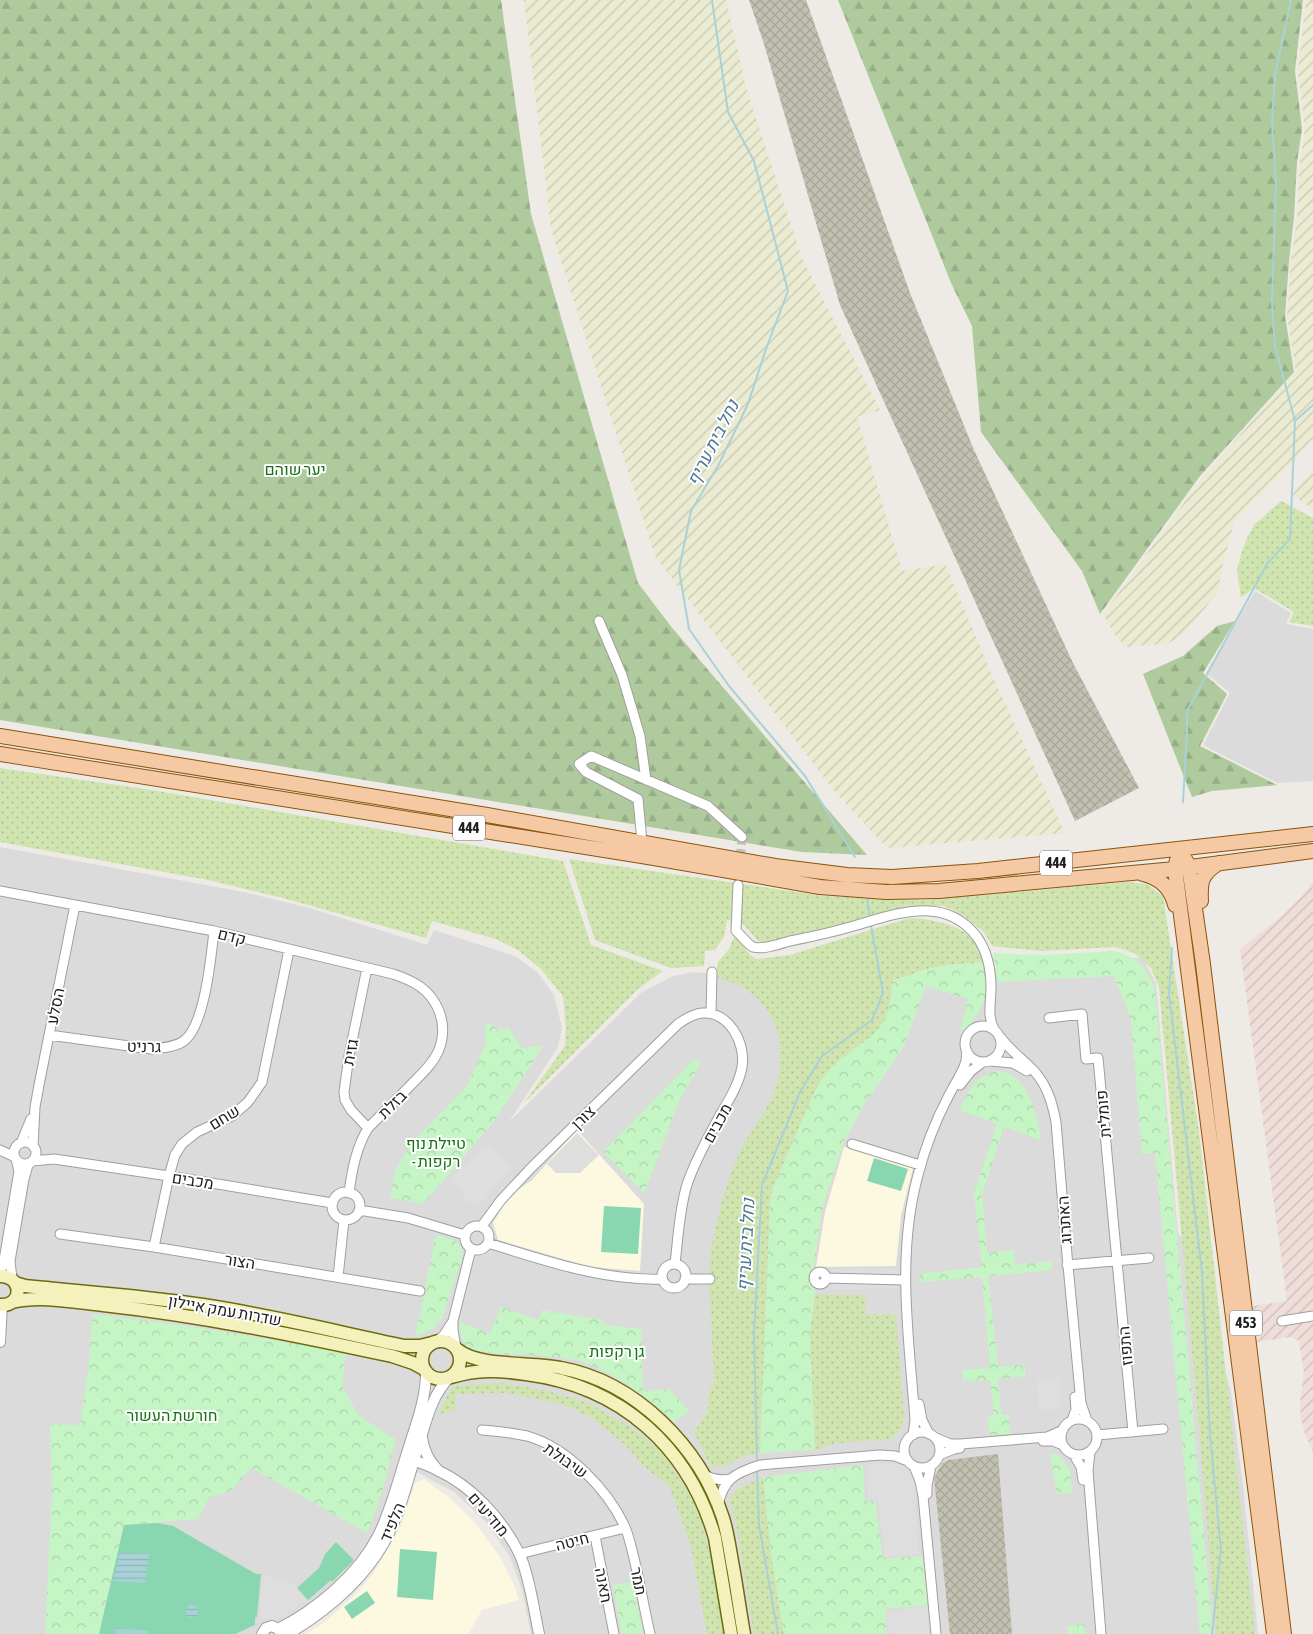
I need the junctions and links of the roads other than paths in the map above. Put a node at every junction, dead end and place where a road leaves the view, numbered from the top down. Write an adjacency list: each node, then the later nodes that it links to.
1 (599, 621): 4 (street)
2 (0, 736): 7 (main road, 444)
3 (0, 754): 12 (main road, 444)
4 (646, 780): 6 (street); 7 (street)
5 (1313, 834): 8 (main road, 444)
6 (742, 836)
7 (642, 842): 8 (main road, 444)
8 (1180, 850): 11 (main road, 453)
9 (1313, 851): 10 (main road, 444)
10 (1219, 863): 11 (main road, 444); 19 (main road)
11 (1182, 868): 12 (main road, 444); 17 (main road, 453); 19 (main road, 453)
12 (1135, 872): 17 (main road)
13 (738, 885): 22 (street)
14 (0, 890): 15 (street, קדם)
15 (75, 905): 16 (street, קדם); 28 (street, הסלע)
16 (214, 932): 18 (street, קדם); 28 (street, גרניט)
17 (1185, 943): 111 (main road, 453)
18 (290, 950): 20 (street, קדם); 40 (street, שחם)
19 (1203, 964): 112 (main road, 453)
20 (367, 968): 25 (street, קדם); 33 (street, גזית)
21 (712, 972): 23 (street)
22 (989, 1005): 26 (street); 27 (street)
23 (711, 1013): 45 (street, צורן); 53 (street, מכבים)
24 (1049, 1018): 52 (street, פומלית)
25 (442, 1019): 33 (street, בזלת)
26 (974, 1028): 27 (street); 30 (street)
27 (994, 1029): 29 (street)
28 (49, 1035): 32 (street, הסלע)
29 (1001, 1038): 31 (street); 54 (street, האתרוג)
30 (966, 1051): 31 (street); 39 (street)
31 (987, 1062): 73 (street, האתרוג); 82 (street)
32 (35, 1107): 35 (street, הסלע); 37 (street, הסלע)
33 (368, 1128): 41 (street, בזלת)
34 (852, 1144): 39 (street)
35 (19, 1145): 36 (street); 37 (street); 38 (street)
36 (0, 1149): 38 (street)
37 (33, 1155): 38 (street); 40 (street, מכבים); 61 (street, הסלע)
38 (15, 1158): 55 (street)
39 (920, 1166): 62 (street)
40 (169, 1176): 42 (street, מכבים); 49 (street, שחם)
41 (349, 1193): 42 (street); 43 (street)
42 (332, 1203): 44 (street)
43 (359, 1210): 44 (street); 47 (street)
44 (344, 1220): 56 (street)
45 (482, 1226): 47 (street); 48 (street)
46 (60, 1234): 49 (street, הצור)
47 (464, 1235): 50 (street)
48 (488, 1243): 50 (street); 58 (street)
49 (154, 1247): 56 (street, הצור)
50 (471, 1249): 66 (street)
51 (1149, 1258): 52 (street)
52 (1116, 1260): 54 (street); 79 (street, התפוז)
53 (675, 1264): 58 (street); 59 (street)
54 (1068, 1265): 74 (street, האתרוג)
55 (0, 1272)
56 (338, 1277): 63 (street, הצור)
57 (826, 1278): 62 (street)
58 (662, 1279): 59 (street)
59 (685, 1279): 60 (street)
60 (710, 1279)
61 (9, 1280): 64 (main road); 69 (main road, שדרות עמק איילון)
62 (905, 1280): 80 (street)
63 (420, 1291)
64 (5, 1304): 68 (street); 71 (main road, שדרות עמק איילון)
65 (1313, 1316): 67 (street)
66 (454, 1321): 69 (street); 70 (street)
67 (1282, 1321)
68 (0, 1342)
69 (434, 1342): 70 (main road); 71 (main road)
70 (457, 1349): 72 (main road); 93 (main road)
71 (425, 1371): 72 (main road); 89 (street, הלפיד)
72 (450, 1378): 78 (street, הלפיד); 105 (main road)
73 (1072, 1420): 74 (street); 77 (street)
74 (1087, 1421): 81 (street)
75 (1163, 1429): 79 (street)
76 (482, 1430): 96 (street, שיבולת)
77 (1062, 1430): 82 (street); 84 (street)
78 (423, 1432): 89 (street, הלפיד); 92 (street)
79 (1133, 1432): 81 (street)
80 (912, 1435): 82 (street); 83 (street)
81 (1097, 1435): 85 (street)
82 (933, 1436): 88 (street)
83 (905, 1444): 87 (street); 90 (street)
84 (1063, 1445): 86 (street); 88 (street)
85 (1090, 1452): 86 (street); 110 (street)
86 (1074, 1454): 109 (street)
87 (880, 1455): 90 (street); 94 (street)
88 (939, 1455): 91 (street)
89 (410, 1459): 92 (street, מודיעים); 99 (street, הלפיד); 101 (street, הלפיד)
90 (911, 1464): 91 (street); 107 (street)
91 (931, 1466): 108 (street)
92 (438, 1470): 98 (street, מודיעים)
93 (702, 1474): 94 (street); 95 (main road)
94 (732, 1478): 95 (street)
95 (718, 1506): 106 (main road)
96 (625, 1528): 97 (street, חיטה); 104 (street, תמר)
97 (595, 1536): 98 (street, חיטה); 103 (street, תאנה)
98 (519, 1554): 102 (street, מודיעים)
99 (280, 1631): 100 (street, הלפיד)
100 (262, 1634)
101 (288, 1634)
102 (539, 1634)
103 (614, 1634)
104 (650, 1634)
105 (731, 1634)
106 (744, 1634)
107 (936, 1634)
108 (940, 1634)
109 (1096, 1634)
110 (1101, 1634)
111 (1274, 1634)
112 (1284, 1634)

